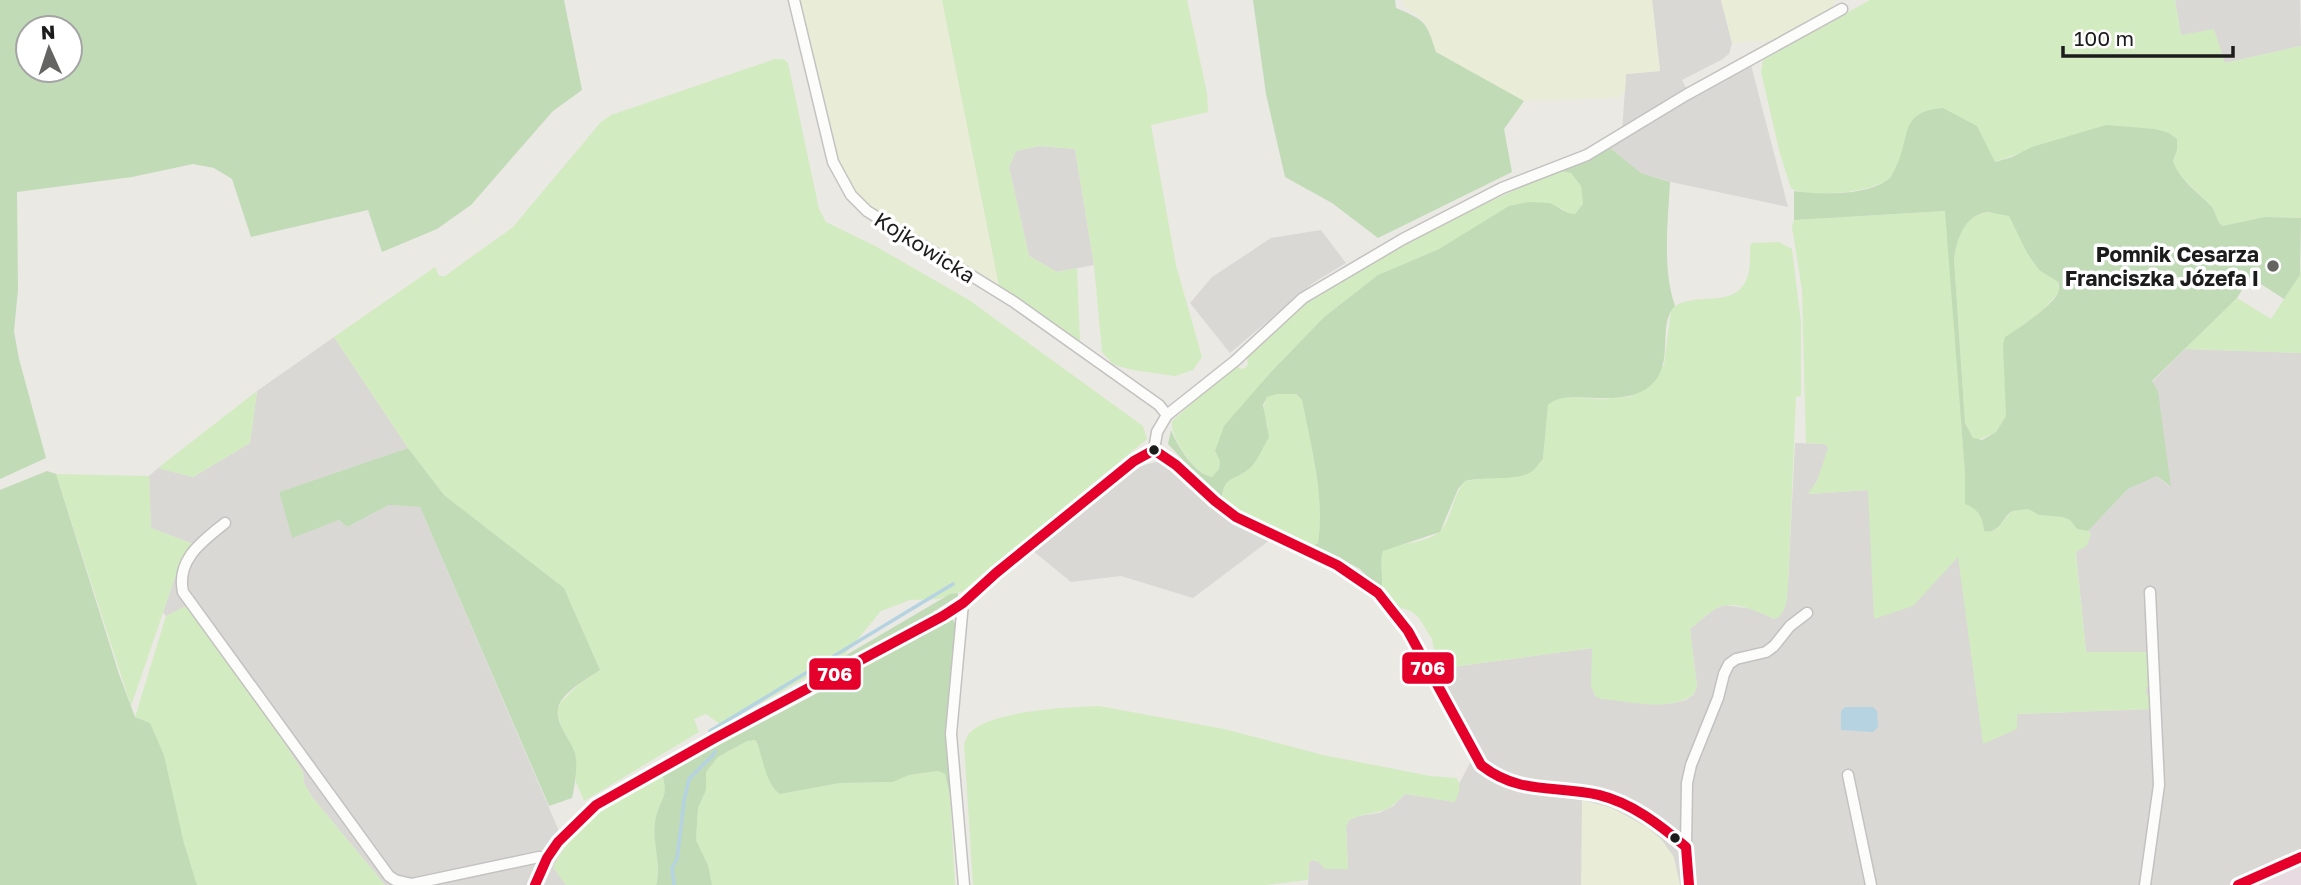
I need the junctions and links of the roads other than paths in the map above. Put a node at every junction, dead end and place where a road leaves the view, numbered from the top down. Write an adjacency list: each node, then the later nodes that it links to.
1 (794, 0): 3 (street, Kojkowicka)
2 (1842, 9): 3 (street)
3 (1167, 415): 4 (street)
4 (1154, 450): 7 (street); 10 (street)
5 (225, 523): 12 (street)
6 (2150, 592): 17 (street)
7 (963, 603): 12 (street); 14 (street)
8 (1807, 613): 10 (street)
9 (1848, 775): 16 (street)
10 (1686, 847): 15 (street)
11 (2301, 857): 18 (street)
12 (547, 858): 13 (street)
13 (535, 885)
14 (964, 885)
15 (1689, 885)
16 (1871, 885)
17 (2145, 885)
18 (2238, 885)

